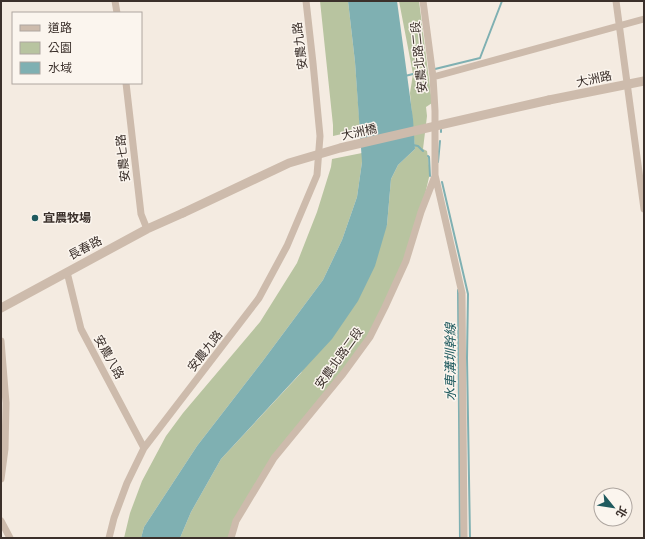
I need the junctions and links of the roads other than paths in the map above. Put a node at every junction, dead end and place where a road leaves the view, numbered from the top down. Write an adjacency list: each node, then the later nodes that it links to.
1 (115, 1): 5 (street)
2 (306, 1): 20 (street, 安農九路)
3 (423, 1): 8 (street, 安農北路二段)
4 (616, 1): 7 (street)
5 (117, 12)
6 (644, 19): 7 (street)
7 (619, 25): 8 (street); 11 (street)
8 (433, 77): 13 (street, 安農北路二段)
9 (644, 81): 11 (street, 大洲路)
10 (126, 84): 16 (street, 安農七路)
11 (626, 84): 12 (street, 大洲路); 14 (street)
12 (549, 100): 15 (street, 大洲橋, bridge)
13 (435, 175): 25 (street, 安農北路二段); 26 (street)
14 (644, 209)
15 (183, 213): 16 (street, 長春路)
16 (147, 229): 17 (street, 長春路)
17 (67, 272): 18 (street, 長春路); 20 (street, 安農八路)
18 (1, 308)
19 (1, 341): 21 (street)
20 (144, 448): 24 (street, 安農九路)
21 (1, 479)
22 (1, 521): 23 (street)
23 (10, 538)
24 (109, 538)
25 (231, 538)
26 (464, 538)

